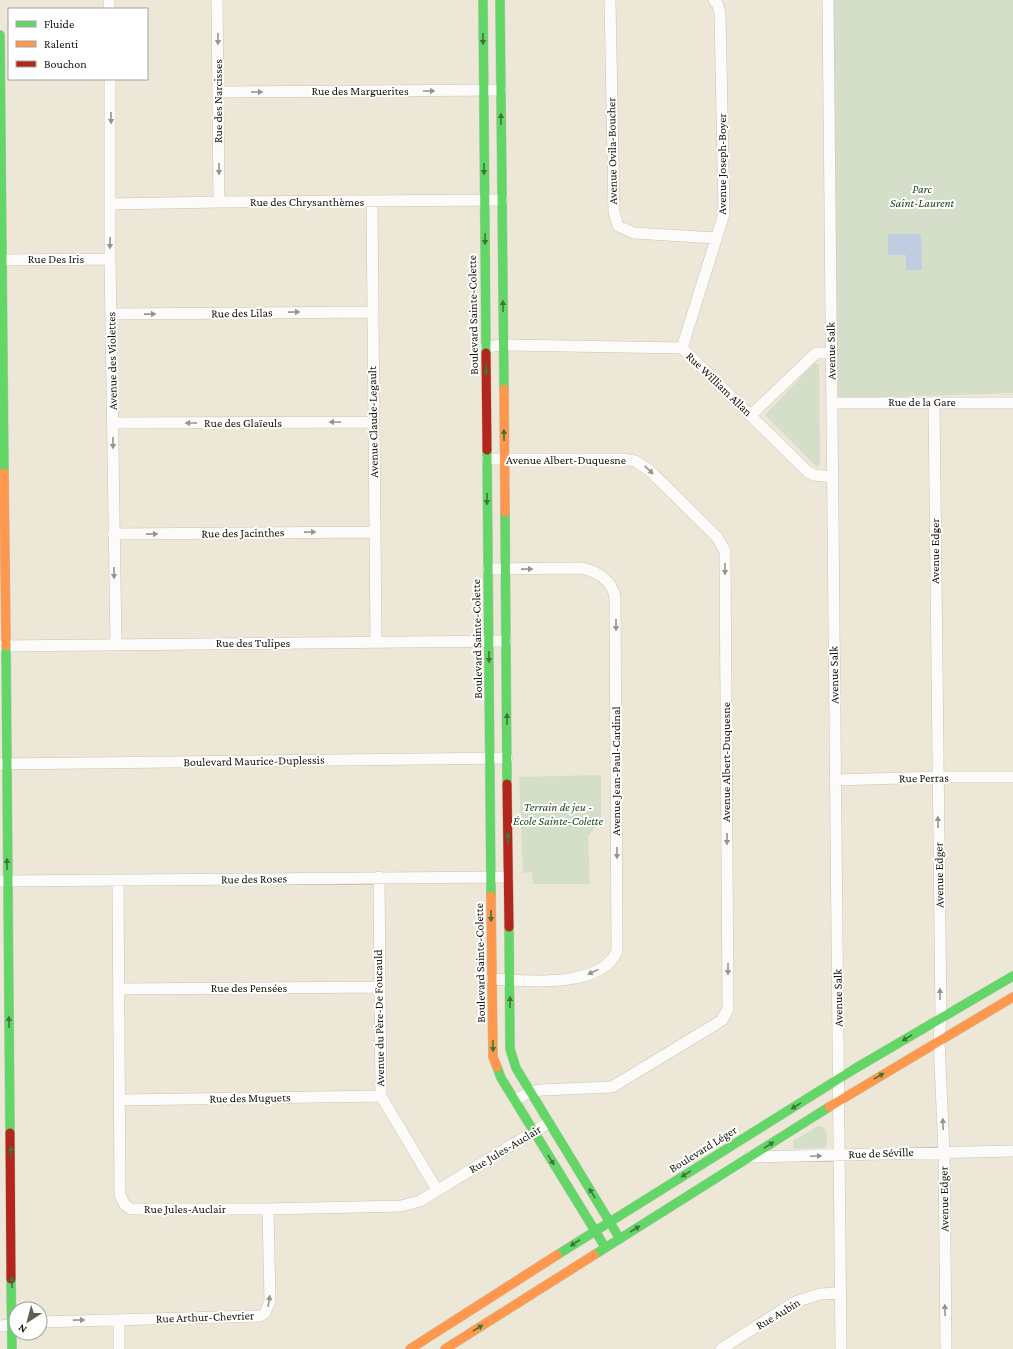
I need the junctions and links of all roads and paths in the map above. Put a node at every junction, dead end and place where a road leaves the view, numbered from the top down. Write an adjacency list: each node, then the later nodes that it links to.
1 (218, 0): 11 (street, Rue des Narcisses, one-way to 11)
2 (483, 0): 10 (main road, Boulevard Sainte-Colette, one-way to 10)
3 (500, 0): 9 (main road)
4 (610, 0): 17 (street, Avenue Ovila-Boucher)
5 (714, 0): 17 (street, Avenue Joseph-Boyer)
6 (828, 0): 25 (street, Avenue Salk)
7 (0, 35): 19 (main road)
8 (110, 80): 16 (street, Avenue des Violettes, one-way to 16)
9 (501, 90): 10 (street, Rue des Marguerites); 13 (main road, one-way to 9)
10 (483, 91): 11 (street, Rue des Marguerites, one-way to 10); 12 (main road, Boulevard Sainte-Colette, one-way to 12)
11 (218, 92): 15 (street, Rue des Narcisses, one-way to 15)
12 (484, 200): 13 (street, Rue des Chrysanthèmes); 14 (street, Rue des Chrysanthèmes); 23 (main road, Boulevard Sainte-Colette, one-way to 23)
13 (502, 200): 22 (main road, one-way to 13)
14 (372, 201): 15 (street, Rue des Chrysanthèmes); 20 (street, Avenue Claude-Legault)
15 (219, 202): 16 (street, Rue des Chrysanthèmes)
16 (111, 204): 18 (street, Avenue des Violettes, one-way to 18)
17 (716, 238): 24 (street, Avenue Joseph-Boyer)
18 (110, 259): 19 (street, Rue Des Iris); 21 (street, Avenue des Violettes)
19 (2, 260): 29 (main road)
20 (372, 312): 21 (street, Rue des Lilas, one-way to 20); 31 (street, Avenue Claude-Legault)
21 (111, 314): 32 (street, Avenue des Violettes)
22 (503, 345): 23 (street, Rue William Allan); 24 (street, Rue William Allan); 34 (main road, one-way to 22)
23 (485, 347): 33 (main road, Boulevard Sainte-Colette, one-way to 33)
24 (682, 348): 30 (street, Rue William Allan)
25 (831, 353): 28 (street, Avenue Salk); 30 (street)
26 (934, 402): 27 (street, Rue de la Gare); 28 (street, Rue de la Gare); 48 (street, Avenue Edger)
27 (1013, 403)
28 (832, 404): 35 (street, Avenue Salk)
29 (1, 415): 44 (main road)
30 (751, 415): 35 (street, Rue William Allan)
31 (374, 422): 32 (street, Rue des Glaïeuls, one-way to 32); 36 (street, Avenue Claude-Legault)
32 (113, 423): 37 (street, Avenue des Violettes, one-way to 37)
33 (487, 459): 34 (street, Avenue Albert-Duquesne); 38 (main road, Boulevard Sainte-Colette, one-way to 38)
34 (504, 459): 39 (main road); 65 (street, Avenue Albert-Duquesne, one-way to 65)
35 (833, 477): 50 (street, Avenue Salk)
36 (374, 532): 37 (street, Rue des Jacinthes, one-way to 36); 42 (street, Avenue Claude-Legault)
37 (113, 534): 43 (street, Avenue des Violettes, one-way to 43)
38 (488, 569): 39 (street, Avenue Jean-Paul-Cardinal); 41 (main road, Boulevard Sainte-Colette)
39 (505, 569): 40 (main road); 58 (street, Avenue Jean-Paul-Cardinal, one-way to 58)
40 (506, 641): 41 (street, Rue des Tulipes); 45 (main road, one-way to 40)
41 (489, 642): 42 (street, Rue des Tulipes); 46 (main road, Boulevard Sainte-Colette, one-way to 46)
42 (376, 643): 43 (street, Rue des Tulipes)
43 (116, 644): 44 (street, Rue des Tulipes)
44 (3, 646): 47 (main road)
45 (507, 758): 46 (street, Boulevard Maurice-Duplessis); 53 (main road, one-way to 45)
46 (490, 759): 47 (street, Boulevard Maurice-Duplessis); 52 (main road, Boulevard Sainte-Colette)
47 (3, 764): 55 (main road, one-way to 47)
48 (937, 777): 49 (street, Rue Perras); 50 (street, Rue Perras); 62 (street, Avenue Edger, one-way to 48)
49 (1013, 777)
50 (835, 780): 64 (street, Avenue Salk)
51 (379, 877): 52 (street, Rue des Roses); 54 (street, Rue des Roses); 59 (street, Avenue du Père-De Foucauld)
52 (491, 877): 53 (street, Rue des Roses); 57 (main road, Boulevard Sainte-Colette, one-way to 57)
53 (508, 877): 58 (main road)
54 (118, 880): 55 (street, Rue des Roses); 60 (street, Rue Jules-Auclair)
55 (4, 881): 70 (main road, one-way to 55)
56 (1013, 976): 62 (main road, Boulevard Léger)
57 (492, 979): 58 (street, Avenue Jean-Paul-Cardinal); 68 (main road, Boulevard Sainte-Colette, one-way to 68)
58 (510, 980): 65 (main road, one-way to 58)
59 (379, 987): 60 (street, Rue des Pensées); 66 (street, Avenue du Père-De Foucauld)
60 (119, 989): 67 (street, Rue Jules-Auclair)
61 (1013, 997): 63 (main road)
62 (941, 1017): 63 (street, Avenue Edger); 64 (main road, Boulevard Léger, one-way to 64)
63 (939, 1040): 69 (main road, one-way to 63); 74 (street, Avenue Edger, one-way to 63)
64 (838, 1080): 69 (street, Avenue Salk); 79 (main road, Boulevard Léger, one-way to 79)
65 (530, 1092): 68 (street, Avenue Albert-Duquesne); 71 (main road)
66 (380, 1096): 67 (street, Rue des Muguets); 77 (street, Avenue du Père-De Foucauld)
67 (120, 1100): 78 (street, Rue Jules-Auclair)
68 (515, 1100): 72 (main road, Boulevard Sainte-Colette)
69 (838, 1101): 75 (street, Avenue Salk); 76 (main road, one-way to 69)
70 (5, 1109): 84 (main road, one-way to 70)
71 (548, 1123): 72 (street, Rue Jules-Auclair); 79 (main road, one-way to 71)
72 (534, 1132): 77 (street, Rue Jules-Auclair); 80 (main road, Boulevard Sainte-Colette, one-way to 80)
73 (1013, 1151): 74 (street, Rue de Séville)
74 (944, 1152): 75 (street, Rue de Séville); 92 (street, Avenue Edger, one-way to 74)
75 (839, 1154): 76 (street, Rue de Séville, one-way to 75); 83 (street, Avenue Salk)
76 (749, 1157): 81 (main road, one-way to 76)
77 (437, 1190): 78 (street, Rue Jules-Auclair)
78 (268, 1209): 85 (street, Rue Arthur-Chevrier, one-way to 78)
79 (609, 1222): 80 (main road, Boulevard Léger); 81 (main road)
80 (595, 1231): 82 (main road, Boulevard Sainte-Colette); 89 (main road, Boulevard Léger, one-way to 89)
81 (620, 1239): 82 (main road)
82 (605, 1248): 90 (main road, one-way to 82)
83 (840, 1293): 87 (street, Rue Aubin); 91 (street, Avenue Salk)
84 (13, 1301)
85 (119, 1320): 86 (street, Rue Arthur-Chevrier, one-way to 85); 88 (street)
86 (48, 1322)
87 (726, 1347)
88 (119, 1349)
89 (410, 1349)
90 (445, 1349)
91 (841, 1349)
92 (946, 1349)

